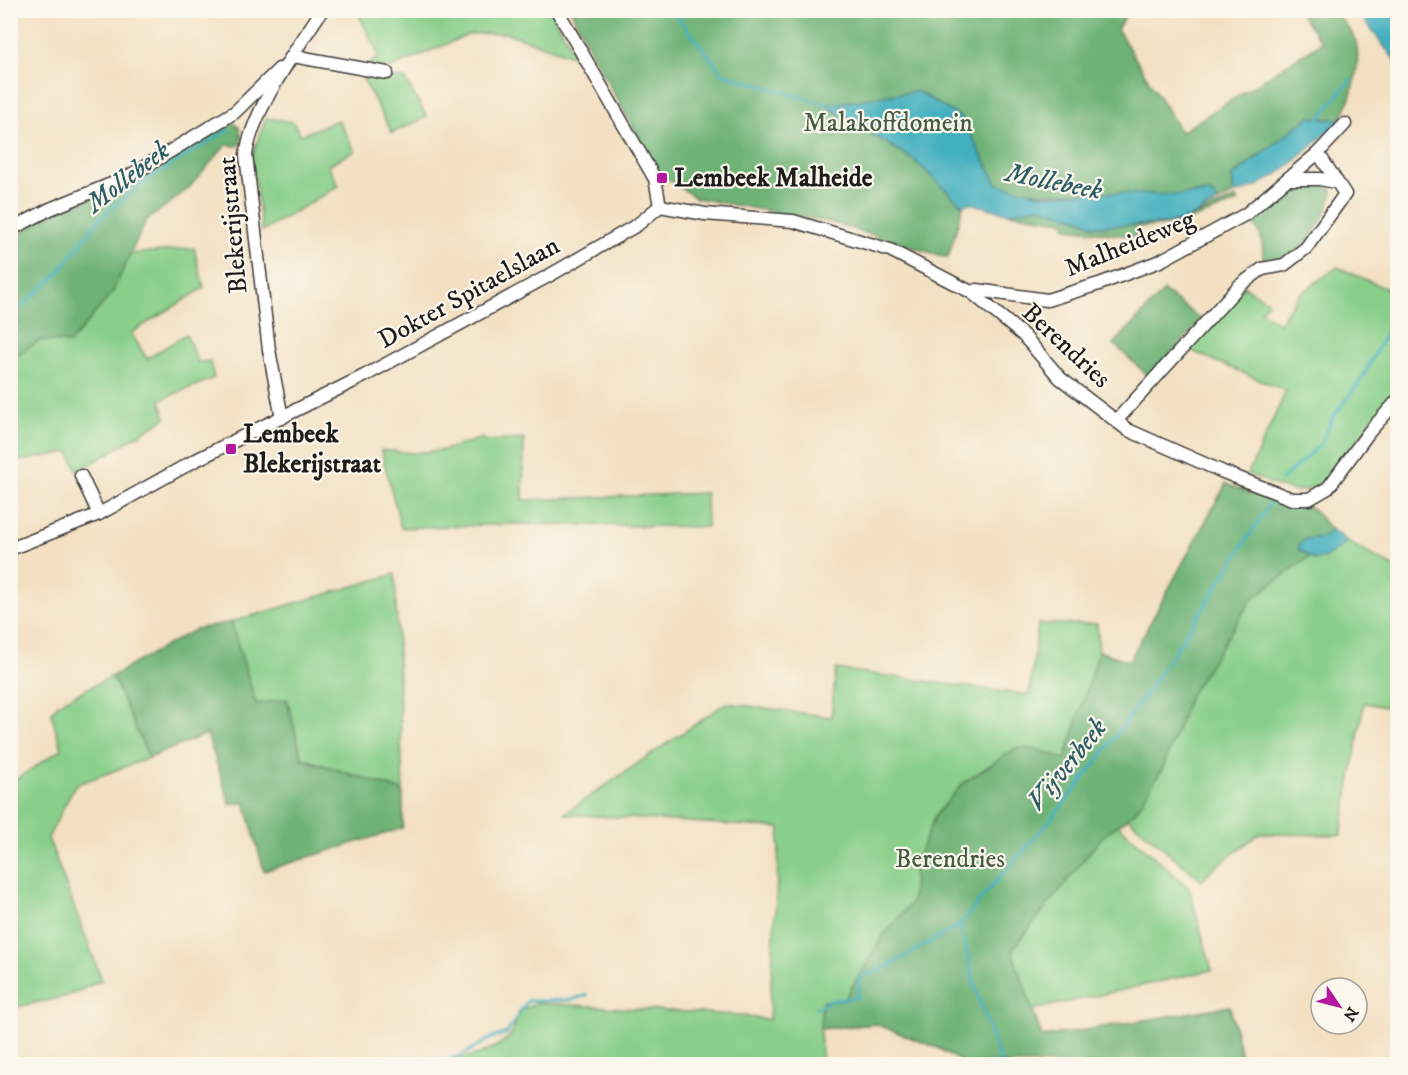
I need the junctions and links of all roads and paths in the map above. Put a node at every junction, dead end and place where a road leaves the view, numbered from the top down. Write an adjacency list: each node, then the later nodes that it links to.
1 (322, 10): 3 (street, Blekerijstraat)
2 (557, 10): 11 (street)
3 (293, 56): 4 (street); 5 (street); 7 (street, Blekerijstraat)
4 (387, 73)
5 (235, 112): 7 (street); 12 (street)
6 (1345, 124): 8 (street, Malheideweg)
7 (251, 130): 15 (street, Blekerijstraat)
8 (1318, 153): 9 (street, Malheideweg); 10 (street)
9 (1289, 179): 10 (street); 13 (street, Malheideweg)
10 (1335, 182): 16 (street)
11 (660, 206): 13 (street, Berendries); 15 (street, Dokter Spitaelslaan)
12 (10, 230)
13 (971, 292): 16 (street, Berendries)
14 (1398, 400): 16 (street, Berendries)
15 (282, 418): 18 (street, Dokter Spitaelslaan)
16 (1116, 421)
17 (81, 476): 18 (street)
18 (99, 514): 19 (street, Dokter Spitaelslaan)
19 (10, 549)

